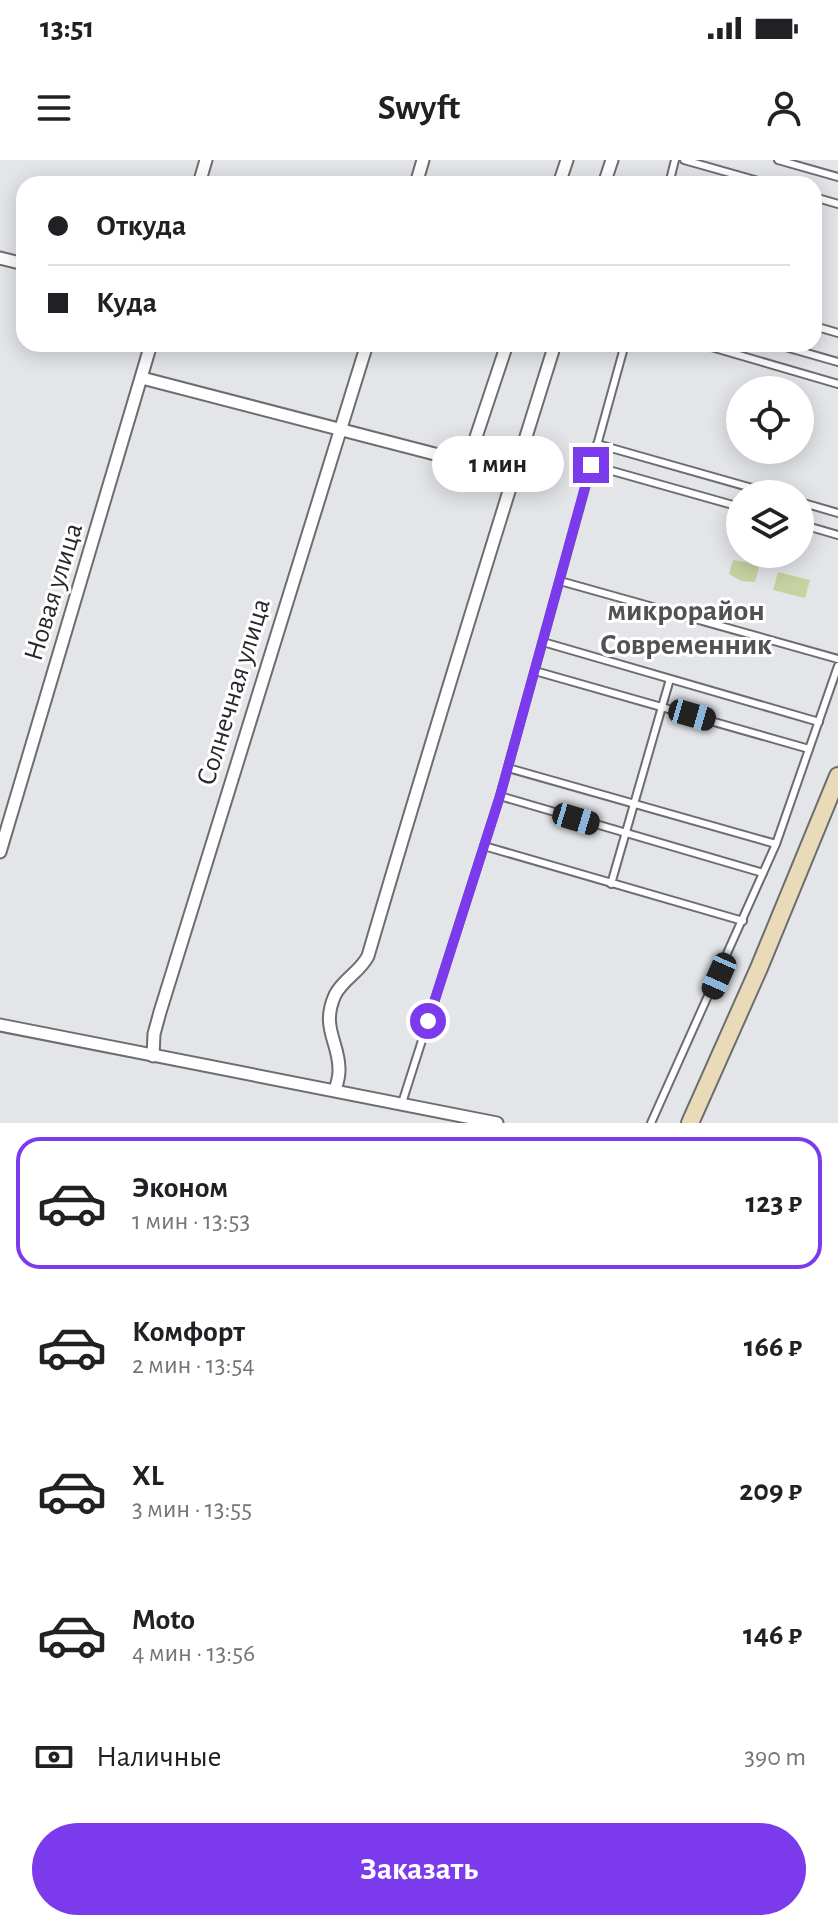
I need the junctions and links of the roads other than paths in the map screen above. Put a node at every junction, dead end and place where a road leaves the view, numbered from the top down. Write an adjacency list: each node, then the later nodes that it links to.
1 (684, 160): 3 (lane)
2 (778, 160): 4 (lane)
3 (741, 176)
4 (838, 177)
5 (149, 352): 13 (street, Новая улица)
6 (365, 352): 15 (street, Солнечная улица)
7 (504, 352): 15 (street)
8 (553, 352): 46 (street)
9 (623, 352): 16 (lane)
10 (728, 352): 14 (lane)
11 (803, 352): 12 (lane)
12 (838, 362)
13 (142, 378): 15 (street); 40 (street, Новая улица)
14 (838, 384)
15 (341, 428): 45 (street, Солнечная улица)
16 (597, 444): 17 (lane); 18 (lane)
17 (591, 465): 19 (lane); 24 (lane)
18 (726, 481)
19 (726, 503)
20 (814, 506): 21 (lane)
21 (838, 513)
22 (814, 528): 23 (lane)
23 (838, 535)
24 (560, 581): 25 (lane); 26 (lane)
25 (543, 642): 28 (lane); 29 (lane)
26 (838, 659)
27 (838, 666): 31 (lane)
28 (535, 671): 30 (lane); 33 (lane)
29 (670, 679): 30 (lane); 31 (lane)
30 (662, 706): 32 (lane); 36 (lane)
31 (819, 722): 32 (lane)
32 (809, 749): 38 (lane)
33 (508, 768): 35 (lane); 36 (lane)
34 (838, 776): 52 (main road)
35 (500, 796): 37 (lane); 39 (lane)
36 (636, 803): 37 (lane); 38 (lane)
37 (626, 834): 41 (lane); 42 (lane)
38 (776, 844): 41 (lane)
39 (484, 846): 42 (lane); 47 (lane)
40 (0, 852)
41 (763, 873): 43 (lane)
42 (611, 884): 43 (lane)
43 (743, 921): 51 (lane)
44 (0, 1025): 45 (street)
45 (153, 1056): 46 (street)
46 (335, 1090): 47 (street)
47 (402, 1103): 48 (street)
48 (437, 1110): 49 (street); 50 (street)
49 (430, 1123)
50 (497, 1123)
51 (651, 1123)
52 (690, 1123)

